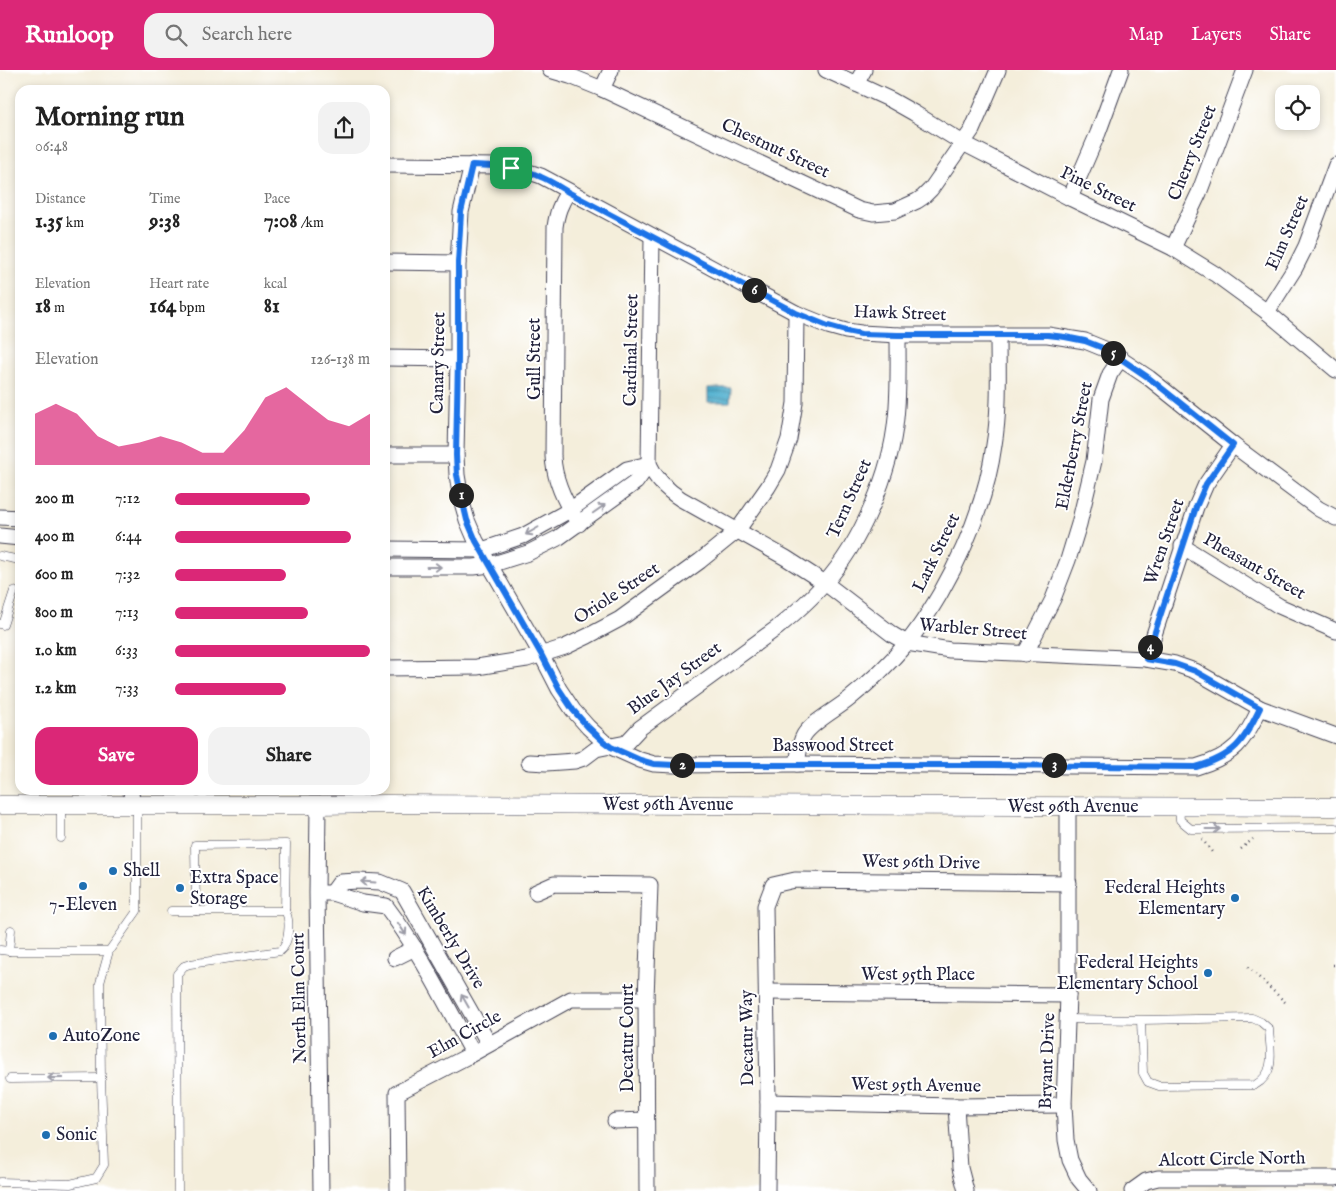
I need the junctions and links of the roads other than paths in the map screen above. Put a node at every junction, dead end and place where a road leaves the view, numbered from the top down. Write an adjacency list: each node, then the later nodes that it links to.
1 (550, 70): 9 (street, Chestnut Street)
2 (611, 70): 9 (street)
3 (826, 70): 8 (street, Pine Street)
4 (864, 70): 8 (street)
5 (998, 70): 10 (street, Chestnut Street)
6 (1121, 70): 15 (street)
7 (1244, 70): 17 (street, Cherry Street)
8 (856, 84): 10 (street, Pine Street)
9 (602, 89): 10 (street, Chestnut Street)
10 (963, 143): 15 (street, Pine Street)
11 (390, 165): 12 (street, Hawk Street)
12 (472, 165): 14 (street, Hawk Street); 19 (street, Canary Street)
13 (1336, 165): 20 (street, Elm Street)
14 (568, 192): 16 (street, Hawk Street); 32 (street, Gull Street)
15 (1070, 198): 17 (street, Pine Street)
16 (652, 236): 21 (street, Hawk Street); 31 (street, Cardinal Street)
17 (1173, 248): 20 (street, Pine Street)
18 (390, 262): 19 (street)
19 (458, 263): 26 (street, Canary Street)
20 (1267, 312): 27 (street, Pine Street)
21 (796, 313): 22 (street, Hawk Street); 37 (street, Oriole Street)
22 (898, 335): 23 (street, Hawk Street); 46 (street, Tern Street)
23 (998, 335): 25 (street, Hawk Street); 50 (street, Lark Street)
24 (390, 358): 26 (street)
25 (1121, 358): 28 (street, Hawk Street); 52 (street, Elderberry Street)
26 (458, 359): 30 (street, Canary Street)
27 (1336, 370)
28 (1233, 445): 35 (street, Hawk Street); 40 (street, Wren Street)
29 (390, 455): 30 (street)
30 (456, 455): 43 (street, Canary Street)
31 (650, 464): 32 (street); 36 (street, one-way to 31); 37 (street, Warbler Street)
32 (570, 510): 36 (street, Gull Street); 43 (street, one-way to 43)
33 (0, 517): 34 (street)
34 (15, 518)
35 (1336, 518)
36 (579, 524): 43 (street)
37 (737, 531): 46 (street, Warbler Street); 51 (street, Oriole Street)
38 (0, 536): 39 (street)
39 (15, 538)
40 (1182, 546): 49 (street, Pheasant Street); 53 (street, Wren Street)
41 (390, 549): 43 (street)
42 (0, 556): 44 (lane)
43 (486, 558): 45 (street, one-way to 43); 51 (street, Basswood Street)
44 (15, 559)
45 (390, 567)
46 (825, 583): 50 (street, Warbler Street); 57 (street, Blue Jay Street)
47 (14, 591): 48 (lane)
48 (0, 624)
49 (1336, 631)
50 (907, 643): 52 (street, Warbler Street); 59 (street, Lark Street)
51 (541, 654): 54 (street, Oriole Street); 57 (street, Basswood Street)
52 (1025, 654): 53 (street, Warbler Street)
53 (1146, 659): 55 (street, Warbler Street)
54 (390, 668)
55 (1260, 708): 56 (street, Warbler Street); 59 (street, Basswood Street)
56 (1336, 736)
57 (611, 747): 58 (street, Blue Jay Street); 59 (street, Basswood Street)
58 (528, 762)
59 (797, 764)
60 (133, 800): 62 (street, West 96th Avenue); 63 (street, West 96th Avenue); 80 (lane)
61 (0, 804): 62 (street, West 96th Avenue)
62 (61, 804): 68 (lane)
63 (318, 805): 64 (street, West 96th Avenue); 72 (street, North Elm Court)
64 (1068, 807): 65 (street, West 96th Avenue); 69 (street, Bryant Drive)
65 (1179, 807): 66 (street, West 96th Avenue); 67 (lane, one-way to 67)
66 (1336, 807)
67 (1336, 828)
68 (61, 838)
69 (1069, 883): 70 (street, West 96th Drive); 83 (street, Bryant Drive)
70 (773, 885): 82 (street, Decatur Way)
71 (536, 892): 84 (street, Decatur Court)
72 (325, 893): 77 (street, Kimberly Drive, one-way to 77); 87 (street, Kimberly Drive, one-way to 72); 99 (street, North Elm Court)
73 (171, 911): 74 (lane)
74 (196, 911): 75 (lane); 75 (lane)
75 (285, 911): 98 (lane)
76 (11, 930): 79 (lane)
77 (415, 948): 81 (street); 88 (street, Kimberly Drive)
78 (0, 950): 79 (lane)
79 (9, 951): 80 (lane)
80 (109, 951): 89 (lane)
81 (395, 958)
82 (767, 992): 83 (street, West 95th Place); 91 (street, Decatur Way)
83 (1068, 995): 85 (street, Bryant Drive)
84 (646, 999): 87 (street, Elm Circle); 94 (street, Decatur Court)
85 (1068, 1019): 86 (lane); 92 (street, Bryant Drive)
86 (1141, 1020): 86 (lane)
87 (490, 1044): 88 (street, Elm Circle)
88 (473, 1053): 100 (street, Elm Circle)
89 (101, 1078): 90 (lane, one-way to 90); 97 (lane)
90 (10, 1079)
91 (768, 1102): 93 (street, West 95th Avenue); 102 (street, Decatur Way)
92 (1064, 1105): 93 (street, West 95th Avenue); 104 (street, Bryant Drive)
93 (956, 1106): 103 (street)
94 (646, 1120): 95 (street); 101 (street, Decatur Court)
95 (615, 1121)
96 (1336, 1178): 105 (street, Alcott Circle North)
97 (0, 1182)
98 (178, 1191)
99 (321, 1191)
100 (398, 1191)
101 (647, 1191)
102 (767, 1191)
103 (966, 1191)
104 (1089, 1191)
105 (1132, 1191)

